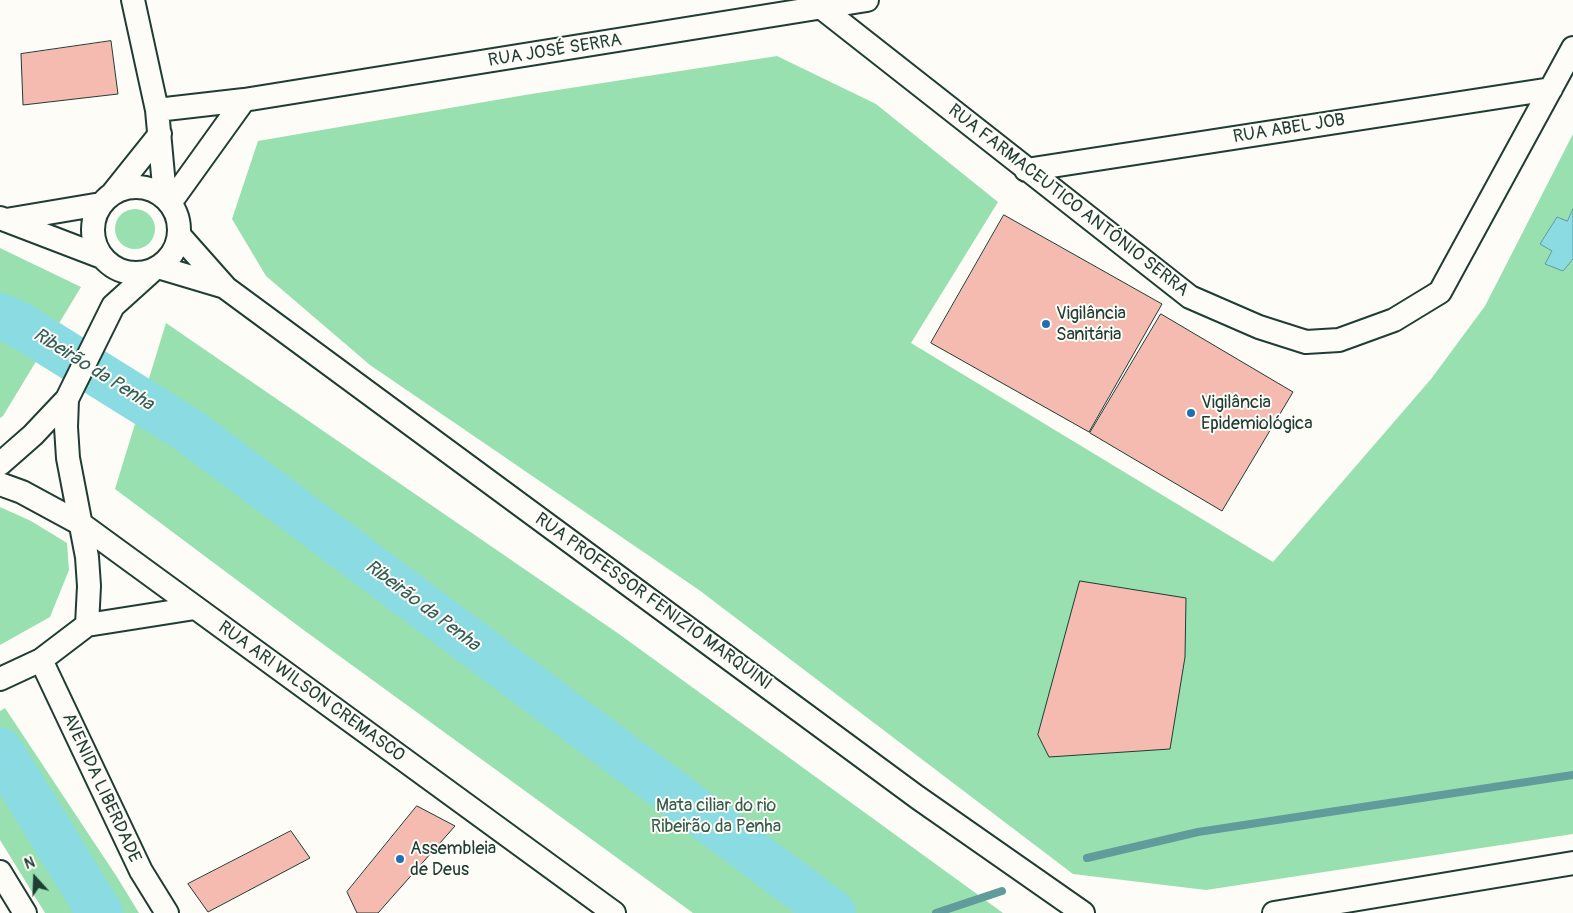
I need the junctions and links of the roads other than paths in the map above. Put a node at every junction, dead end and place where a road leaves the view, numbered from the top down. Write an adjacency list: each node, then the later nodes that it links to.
1 (132, 0): 7 (street)
2 (867, 0): 3 (street, RUA JOSÉ SERRA)
3 (821, 4): 6 (street, RUA JOSÉ SERRA); 9 (street, RUA FARMACEUTICO ANTÔNIO SERRA)
4 (1573, 48): 5 (street, RUA FARMACEUTICO ANTÔNIO SERRA)
5 (1551, 88): 9 (street, RUA ABEL JOB); 9 (street, RUA FARMACEUTICO ANTÔNIO SERRA)
6 (244, 100): 7 (street, RUA JOSÉ SERRA); 11 (street)
7 (157, 110): 8 (street)
8 (160, 134): 10 (street); 11 (street)
9 (1026, 170)
10 (107, 199): 11 (street); 12 (street); 14 (street)
11 (168, 200): 13 (street)
12 (2, 219): 14 (street)
13 (179, 236): 15 (street); 16 (street)
14 (108, 262): 15 (street); 17 (street)
15 (156, 268): 16 (street); 17 (street)
16 (226, 288): 31 (street, RUA PROFESSOR FENIZIO MARQUINI)
17 (109, 314): 18 (street)
18 (71, 392): 19 (street); 21 (street)
19 (0, 464)
20 (0, 484): 21 (street, RUA ARI WILSON CREMASCO)
21 (81, 524): 22 (street, RUA ARI WILSON CREMASCO); 23 (street)
22 (195, 608): 23 (street); 30 (street, RUA ARI WILSON CREMASCO)
23 (87, 625): 24 (street)
24 (41, 660): 25 (street); 29 (street, AVENIDA LIBERDADE)
25 (0, 679)
26 (1573, 863): 32 (street)
27 (0, 872): 28 (street)
28 (25, 913)
29 (167, 913)
30 (614, 913)
31 (1083, 913)
32 (1274, 913)

